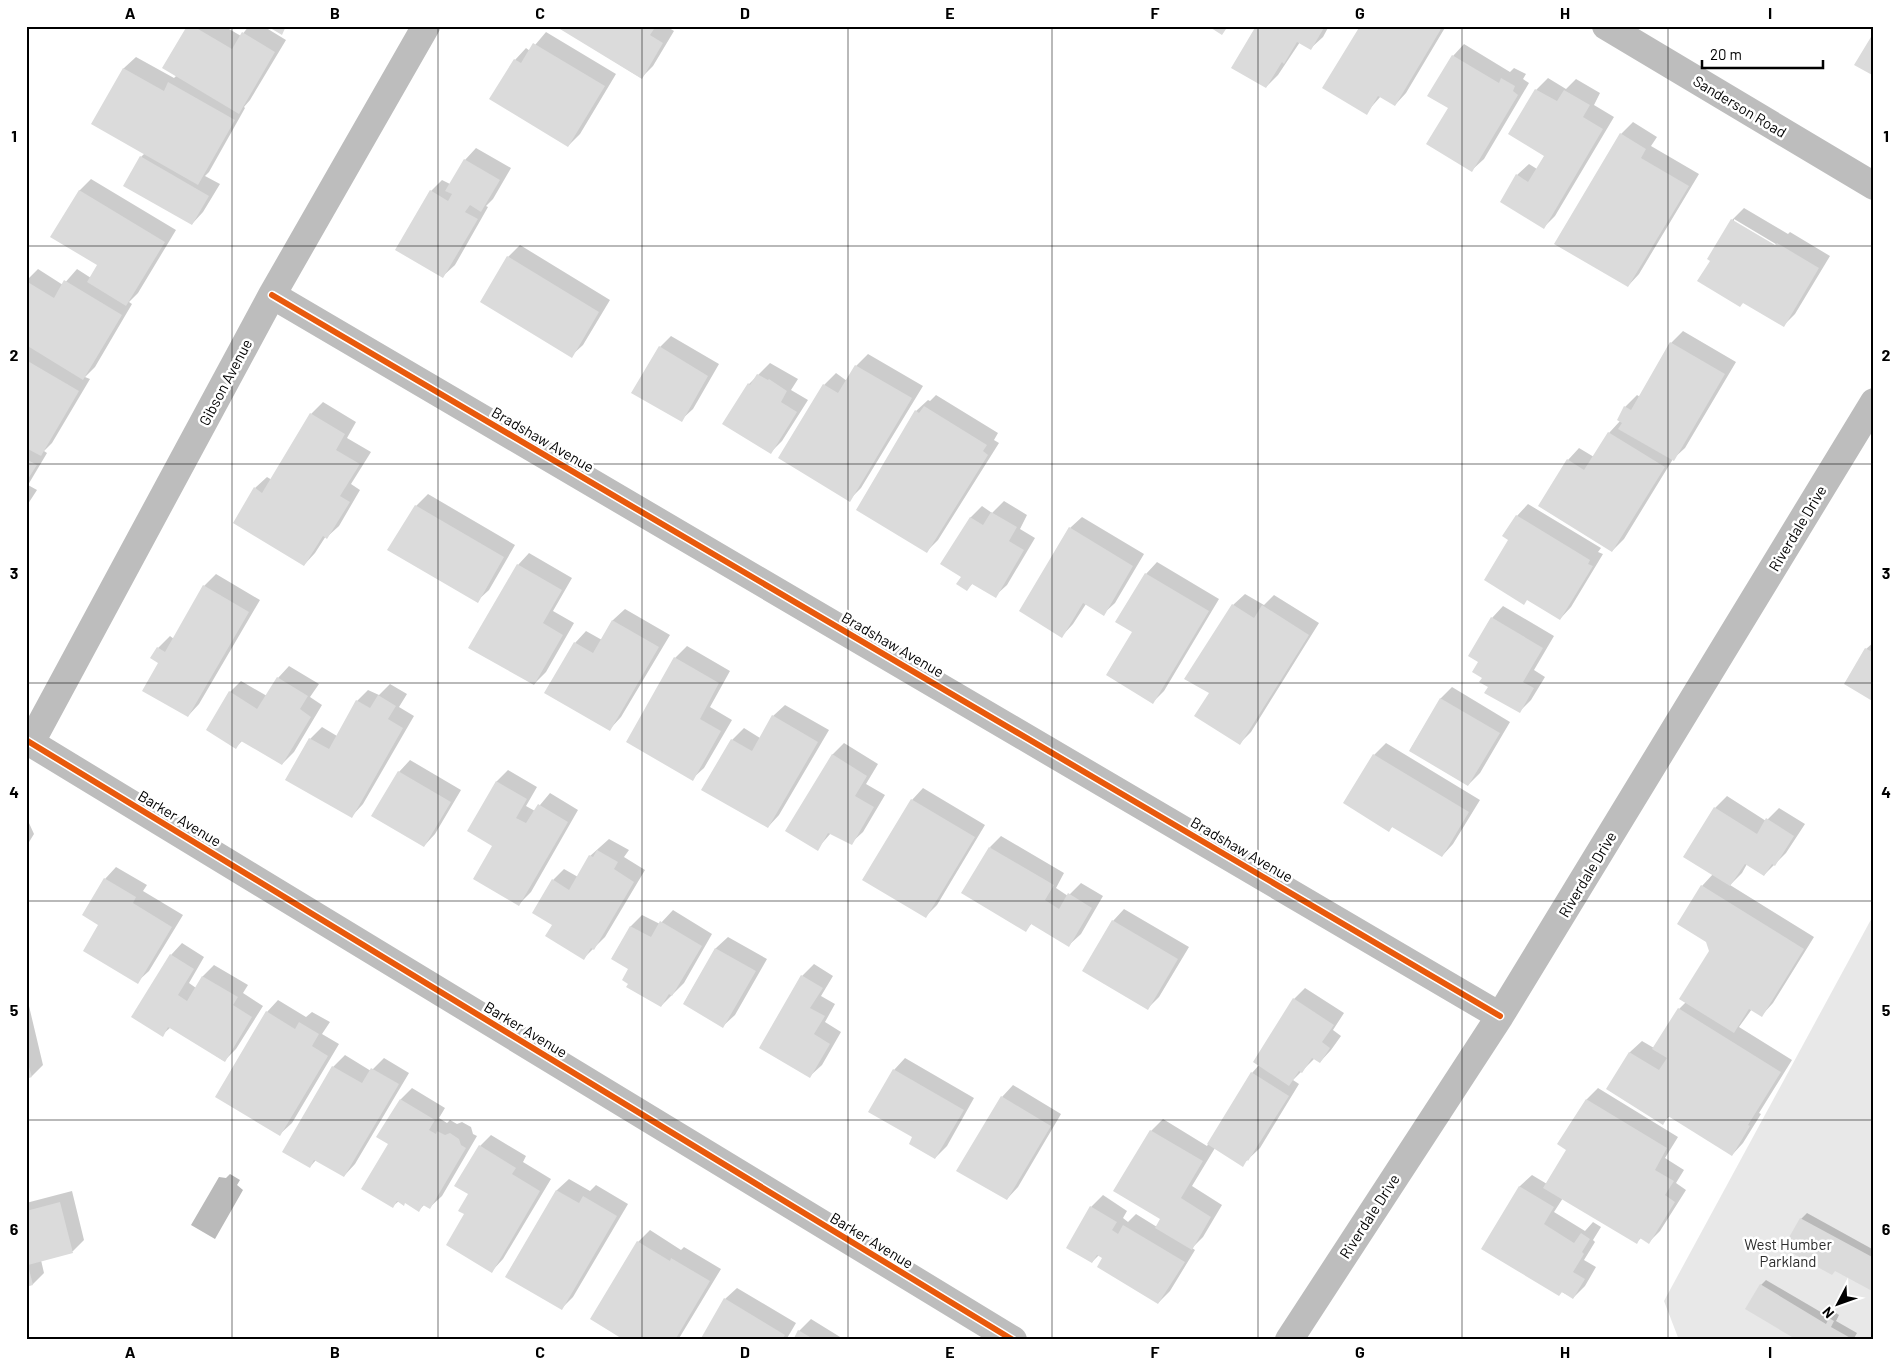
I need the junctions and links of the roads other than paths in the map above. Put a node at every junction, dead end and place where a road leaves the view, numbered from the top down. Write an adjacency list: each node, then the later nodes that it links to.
1 (426, 26): 4 (street, Gibson Avenue)
2 (1606, 26): 3 (street, Sanderson Road)
3 (1874, 186)
4 (272, 296): 6 (street, Gibson Avenue); 7 (street, Bradshaw Avenue)
5 (1874, 402): 7 (street, Riverdale Drive)
6 (28, 741): 8 (street, Barker Avenue)
7 (1500, 1016): 9 (street, Riverdale Drive)
8 (1013, 1340)
9 (1289, 1340)

